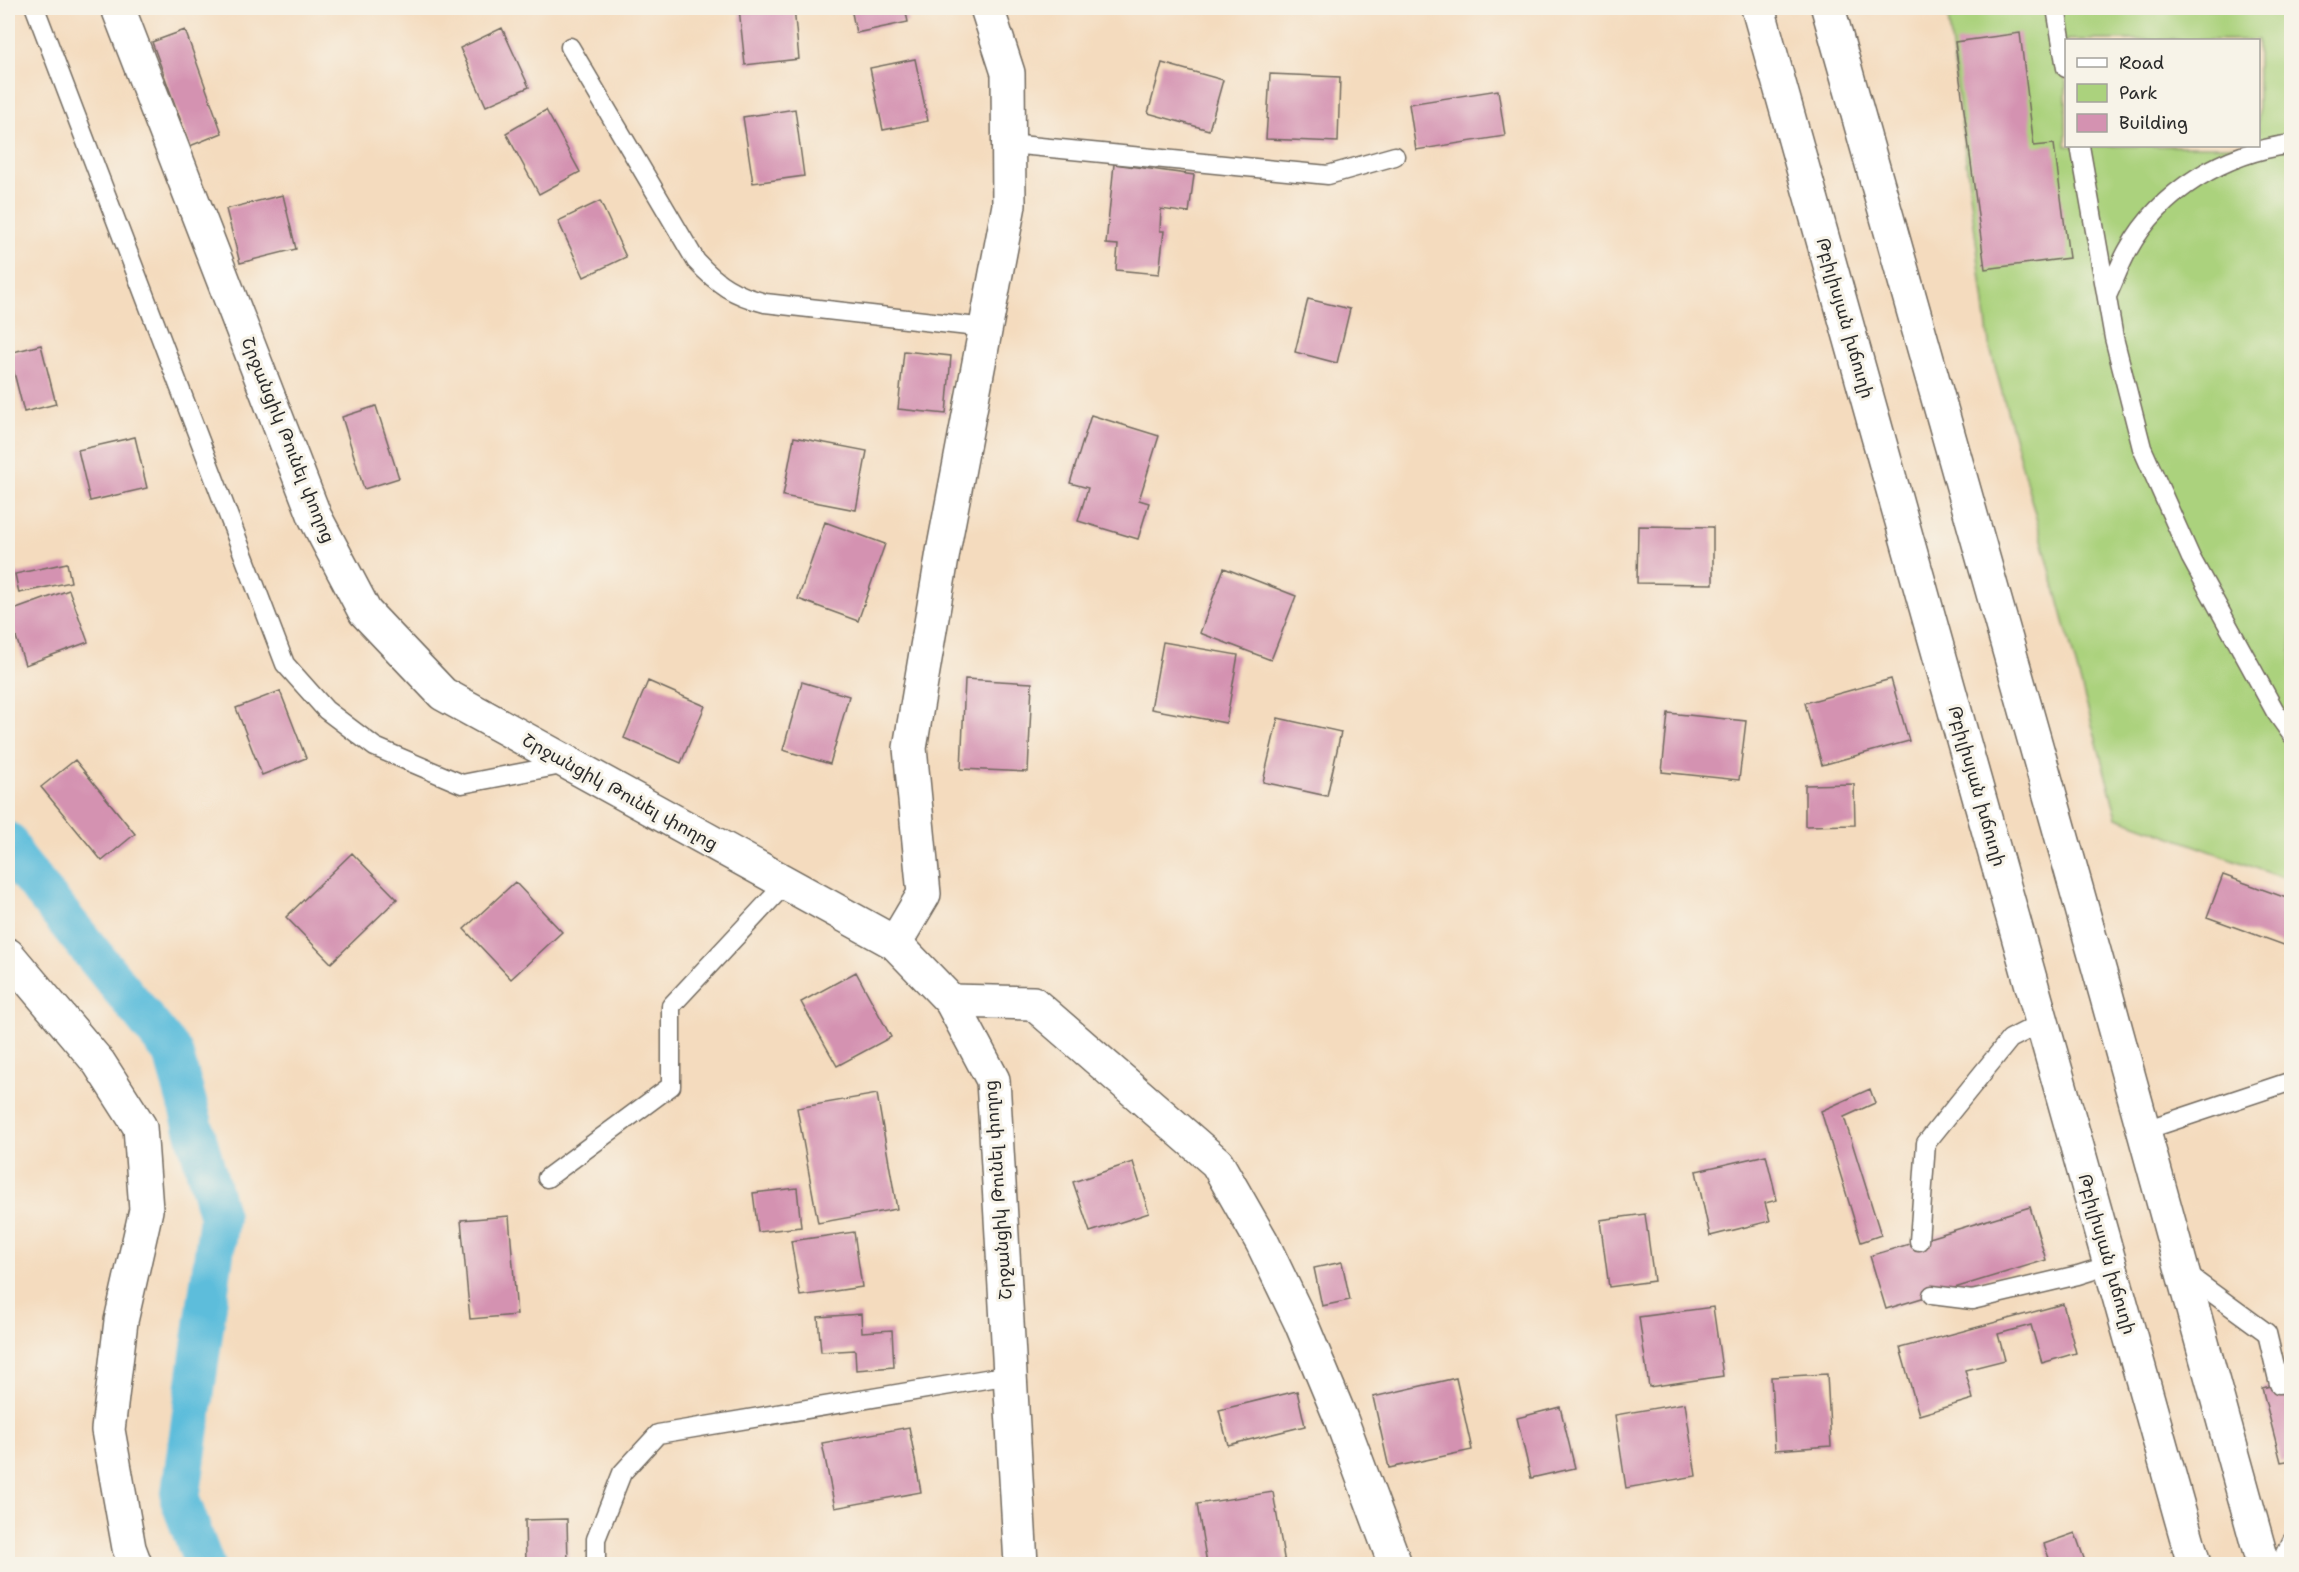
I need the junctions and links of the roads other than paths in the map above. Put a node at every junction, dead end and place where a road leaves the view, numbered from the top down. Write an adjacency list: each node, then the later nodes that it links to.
1 (35, 8): 16 (lane)
2 (118, 8): 16 (street, Շրջանցիկ Թունել փողոց)
3 (987, 8): 9 (street)
4 (1758, 8): 21 (street, Թբիլիսյան խճուղի)
5 (1828, 8): 23 (street)
6 (2056, 8): 8 (lane)
7 (570, 46): 14 (lane)
8 (2065, 57)
9 (1009, 144): 12 (lane); 14 (street)
10 (2292, 144): 13 (lane)
11 (2080, 147): 13 (lane)
12 (1395, 156)
13 (2107, 296): 15 (lane)
14 (986, 328): 18 (street)
15 (2292, 735)
16 (570, 764): 17 (street, Շրջանցիկ Թունել փողոց)
17 (786, 883): 18 (street, Շրջանցիկ Թունել փողոց); 24 (lane)
18 (895, 943): 20 (street, Շրջանցիկ Թունել փողոց)
19 (8, 955): 32 (street)
20 (951, 1001): 29 (street, Շրջանցիկ Թունել փողոց); 35 (street)
21 (2043, 1022): 25 (lane); 26 (street, Թբիլիսյան խճուղի)
22 (2292, 1081): 23 (lane)
23 (2142, 1131): 27 (street)
24 (547, 1178)
25 (1919, 1241)
26 (2110, 1265): 28 (lane); 36 (street, Թբիլիսյան խճուղի)
27 (2181, 1270): 30 (lane); 37 (street)
28 (1932, 1295)
29 (1010, 1376): 33 (lane); 34 (street, Շրջանցիկ Թունել փողոց)
30 (2279, 1384)
31 (2292, 1541): 38 (lane)
32 (135, 1564)
33 (596, 1564)
34 (1021, 1564)
35 (1395, 1564)
36 (2194, 1564)
37 (2263, 1564)
38 (2281, 1564)

